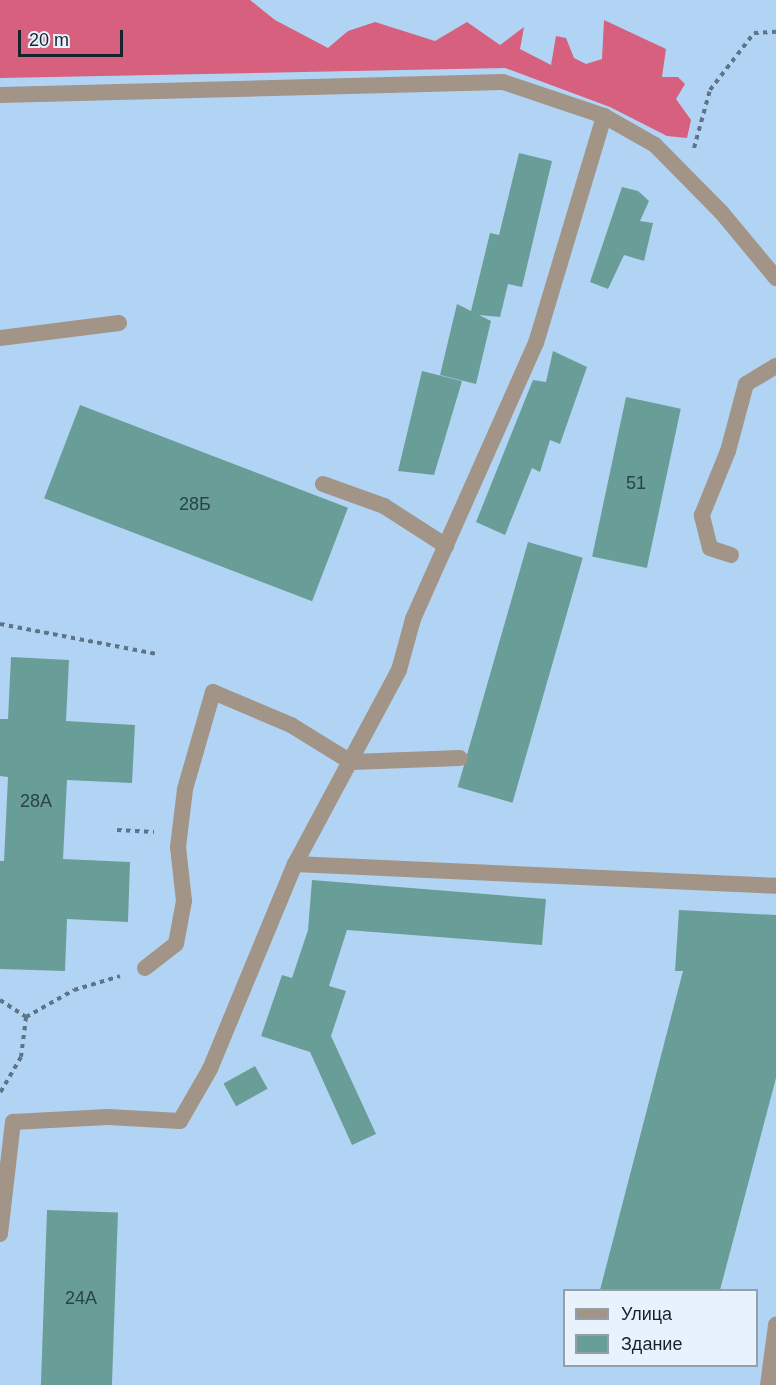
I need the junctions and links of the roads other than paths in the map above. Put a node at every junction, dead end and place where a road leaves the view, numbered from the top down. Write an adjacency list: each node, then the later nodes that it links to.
1 (0, 95): 2 (street)
2 (604, 116): 3 (street); 8 (street)
3 (776, 278)
4 (119, 323): 5 (street)
5 (0, 338)
6 (776, 366): 9 (street)
7 (323, 484): 8 (street)
8 (446, 546): 11 (street)
9 (731, 555)
10 (460, 758): 11 (street)
11 (351, 762): 12 (street); 14 (street)
12 (295, 864): 13 (street); 15 (street)
13 (776, 886)
14 (145, 968)
15 (0, 1234)
16 (776, 1325): 17 (street)
17 (768, 1385)

